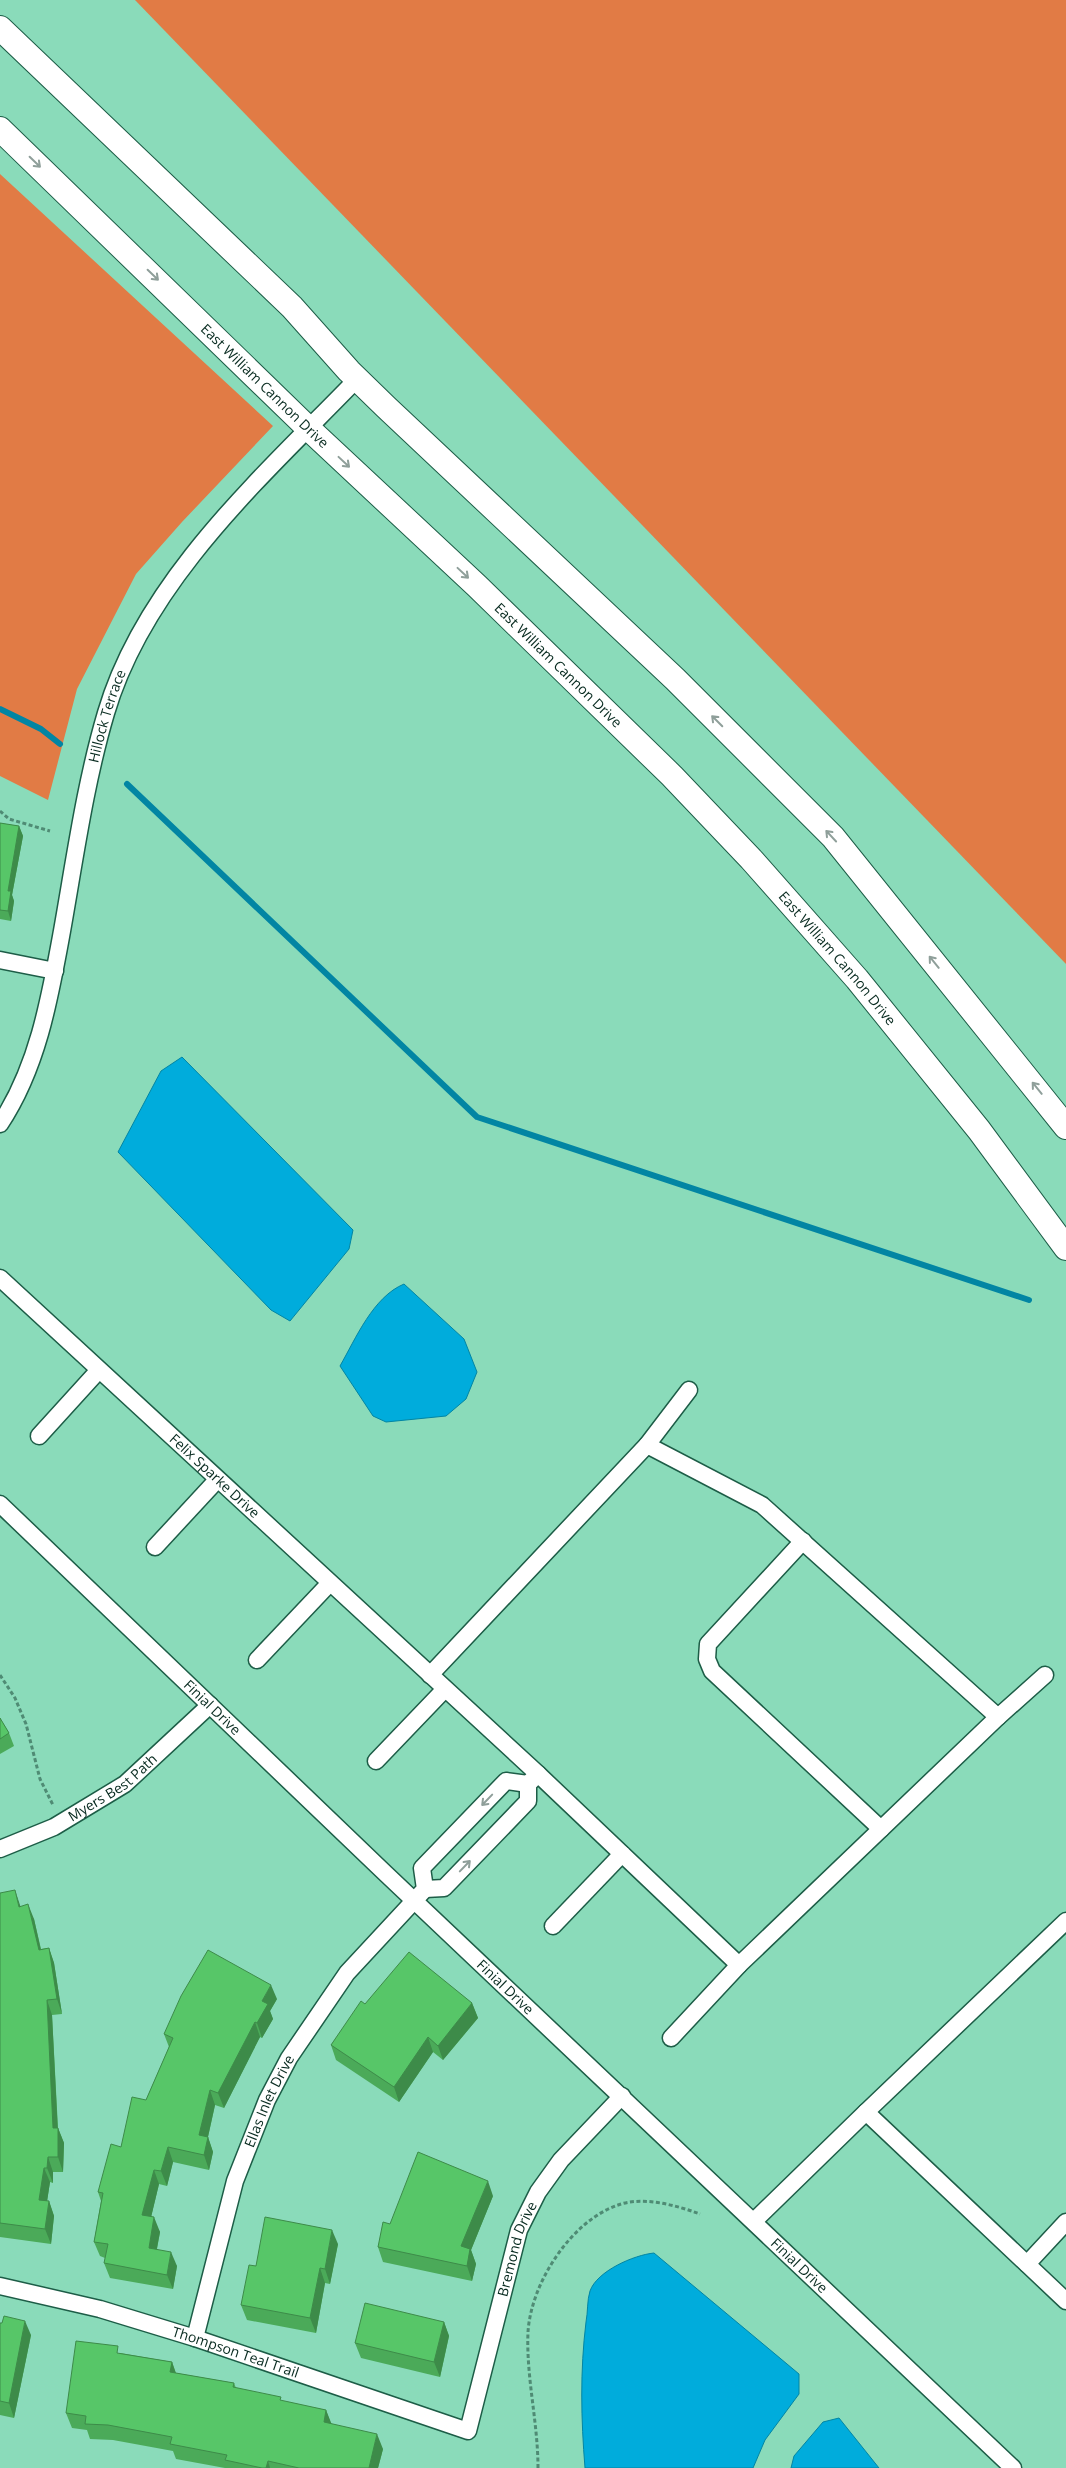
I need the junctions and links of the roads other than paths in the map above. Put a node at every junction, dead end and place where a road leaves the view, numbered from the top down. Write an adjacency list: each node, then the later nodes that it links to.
1 (0, 28): 3 (street)
2 (0, 128): 4 (street, East William Cannon Drive, one-way to 4)
3 (357, 379): 4 (street, Hillock Terrace); 8 (street, one-way to 3)
4 (309, 429): 6 (street, Hillock Terrace); 9 (street, East William Cannon Drive, one-way to 9)
5 (0, 960): 6 (street)
6 (55, 971): 7 (street, Hillock Terrace)
7 (0, 1124)
8 (1066, 1127)
9 (1066, 1248)
10 (0, 1278): 11 (street, Felix Sparke Drive)
11 (99, 1370): 13 (street); 15 (street, Felix Sparke Drive)
12 (689, 1390): 14 (street)
13 (39, 1436)
14 (647, 1445): 17 (street); 21 (street)
15 (217, 1480): 18 (street); 19 (street, Felix Sparke Drive)
16 (0, 1504): 24 (street, Finial Drive)
17 (804, 1541): 25 (street); 28 (street)
18 (155, 1547)
19 (330, 1584): 20 (street); 21 (street, Felix Sparke Drive)
20 (257, 1660)
21 (430, 1675): 23 (street, Felix Sparke Drive)
22 (1045, 1675): 25 (street)
23 (445, 1689): 26 (street); 27 (street, Felix Sparke Drive)
24 (210, 1705): 29 (street, Myers Best Path); 31 (street, Finial Drive)
25 (998, 1717): 28 (street)
26 (376, 1761)
27 (533, 1779): 30 (street, Felix Sparke Drive); 31 (street, one-way to 27); 31 (street, one-way to 31)
28 (881, 1829): 34 (street)
29 (0, 1849)
30 (622, 1854): 33 (street); 34 (street, Felix Sparke Drive)
31 (420, 1895): 36 (street, Finial Drive); 43 (street, Ellas Inlet Drive)
32 (1066, 1921): 37 (street)
33 (553, 1926)
34 (739, 1965): 35 (street)
35 (671, 2038)
36 (622, 2096): 38 (street, Finial Drive); 44 (street, Bremond Drive)
37 (866, 2112): 38 (street); 40 (street)
38 (754, 2222): 45 (street, Finial Drive)
39 (1066, 2222): 40 (street)
40 (1027, 2264): 42 (street)
41 (0, 2286): 43 (street, Thompson Teal Trail)
42 (1066, 2302)
43 (195, 2338): 44 (street, Thompson Teal Trail)
44 (468, 2431)
45 (1013, 2468)

